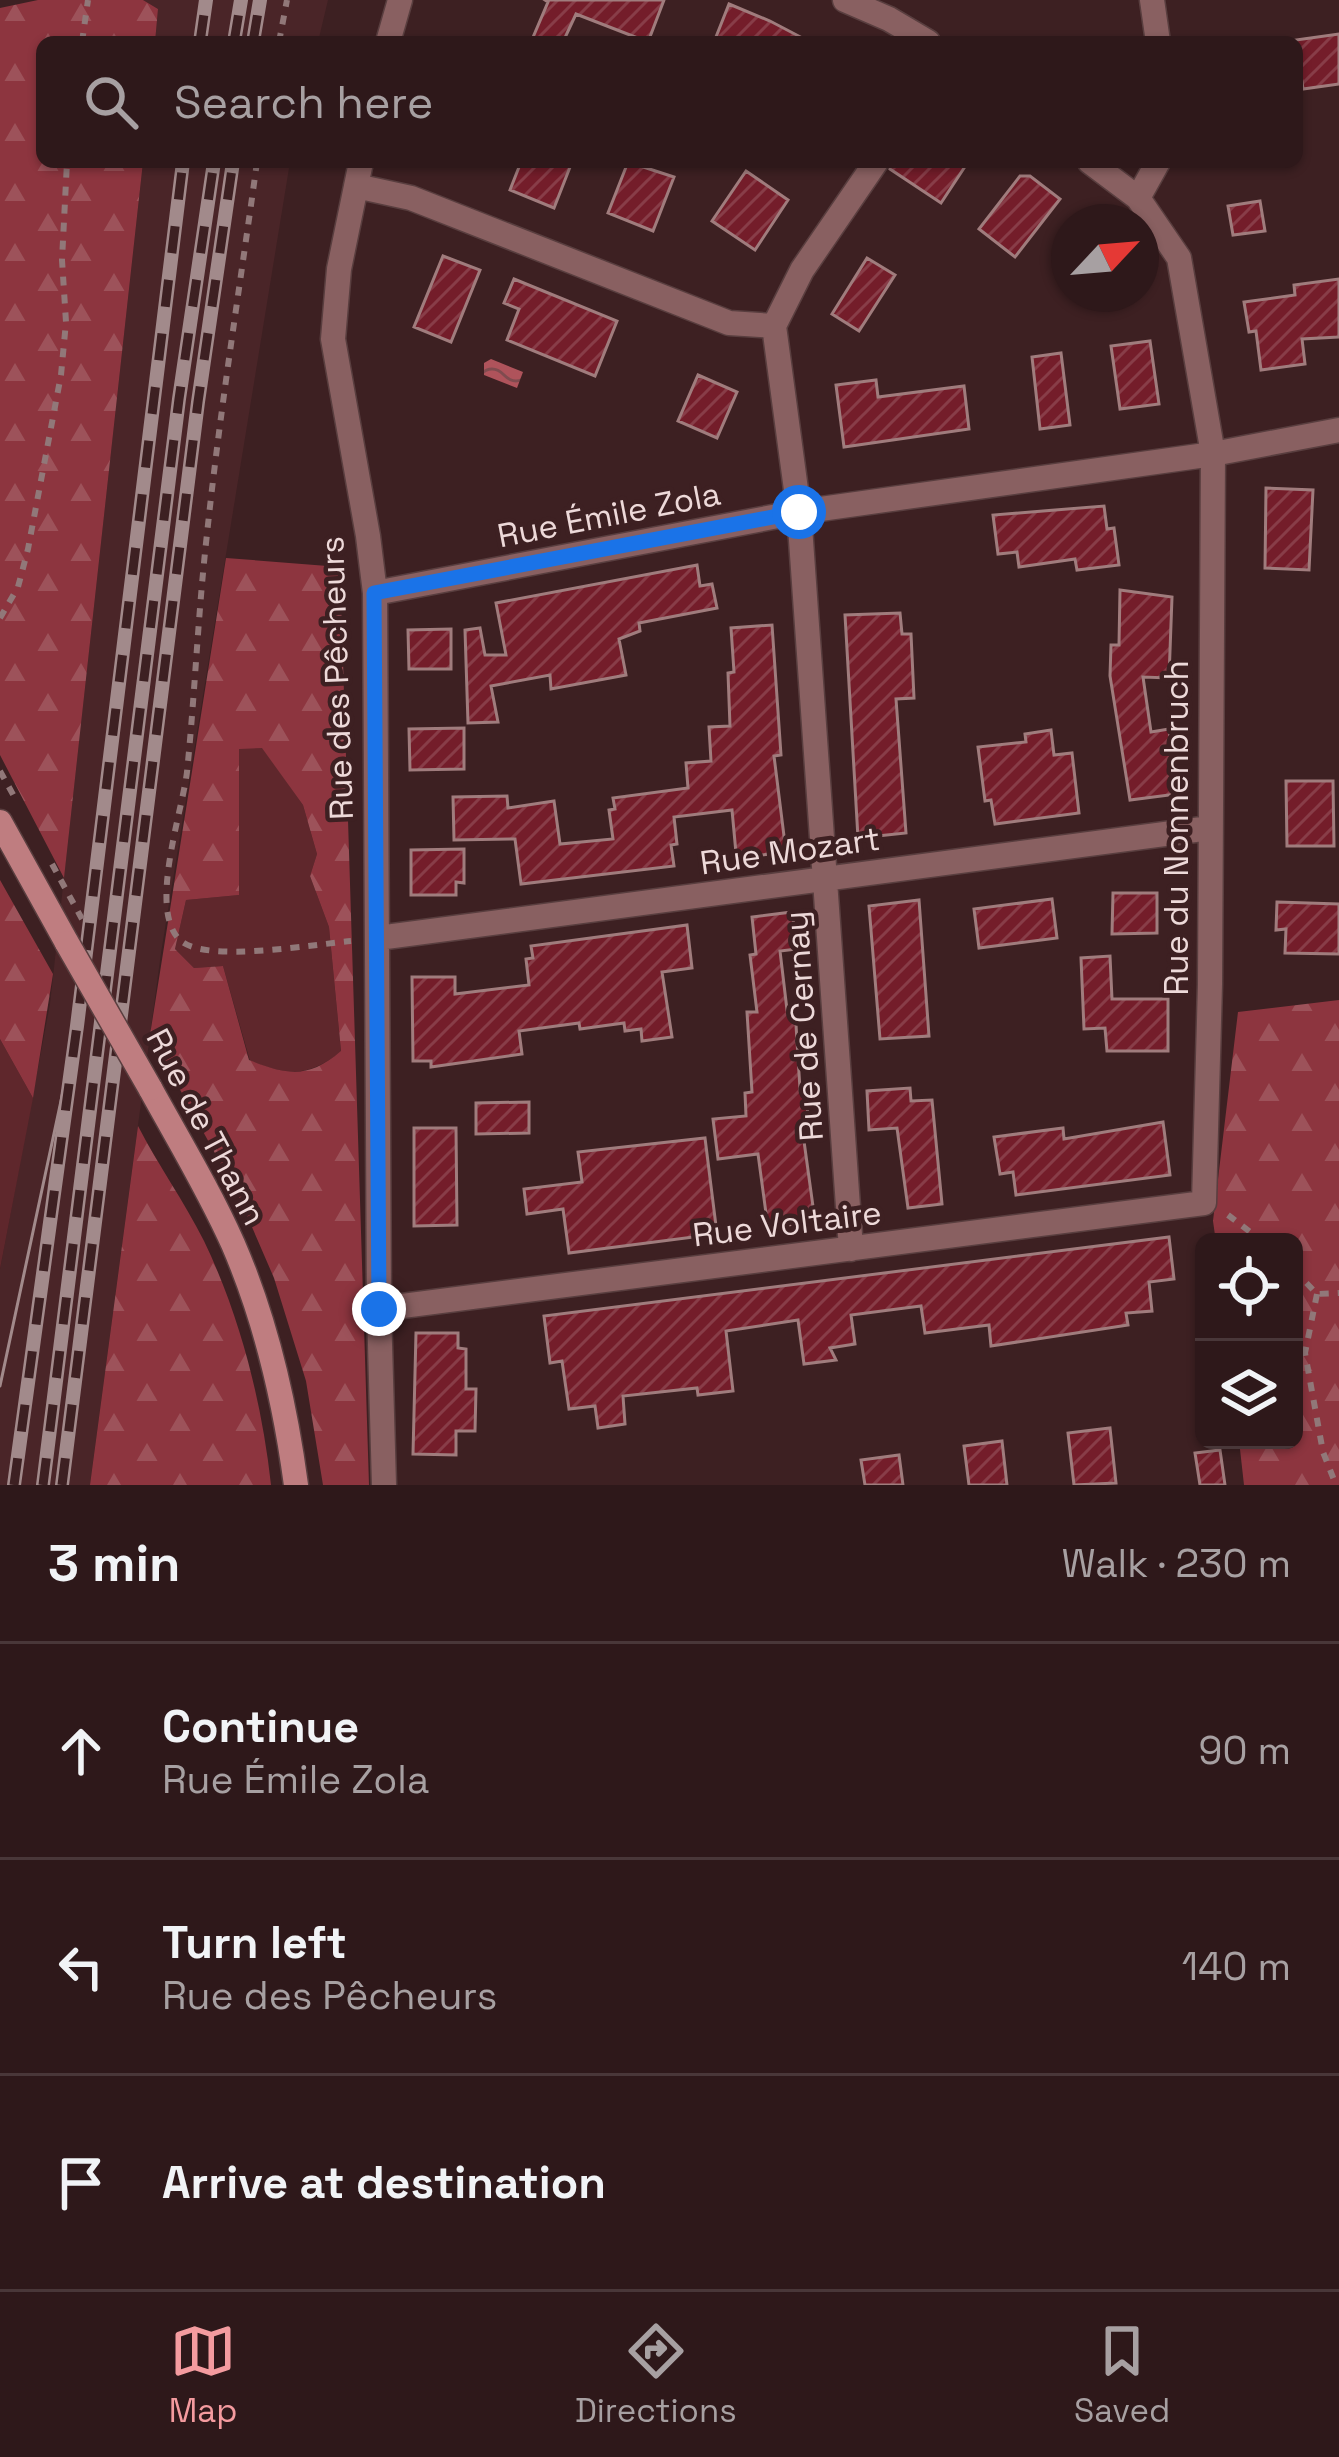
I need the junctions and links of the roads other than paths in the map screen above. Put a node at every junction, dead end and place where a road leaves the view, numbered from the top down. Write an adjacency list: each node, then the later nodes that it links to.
1 (400, 0): 4 (street)
2 (844, 0): 5 (street)
3 (1152, 0): 6 (street)
4 (390, 36)
5 (918, 36)
6 (1157, 36)
7 (872, 168): 12 (street)
8 (1098, 168): 11 (street, Rue du Nonnenbruch)
9 (1155, 168): 11 (street)
10 (359, 174): 12 (street); 16 (street, Rue des Pêcheurs)
11 (1138, 198): 14 (street, Rue du Nonnenbruch)
12 (774, 326): 15 (street, Rue de Cernay)
13 (1339, 430): 14 (street)
14 (1213, 454): 15 (street, Rue Émile Zola); 18 (street, Rue du Nonnenbruch)
15 (799, 512): 16 (street, Rue Émile Zola); 19 (street, Rue de Cernay)
16 (374, 593): 20 (street, Rue des Pêcheurs)
17 (0, 822): 24 (main road, Rue de Thann, bridge)
18 (1210, 829): 19 (street, Rue Mozart); 21 (street, Rue du Nonnenbruch)
19 (827, 880): 20 (street, Rue Mozart); 22 (street, Rue de Cernay)
20 (379, 938): 23 (street, Rue des Pêcheurs)
21 (1204, 1203): 22 (street, Rue Voltaire)
22 (851, 1249): 23 (street, Rue Voltaire)
23 (379, 1309): 25 (street, Rue des Pêcheurs)
24 (296, 1485)
25 (385, 1485)

